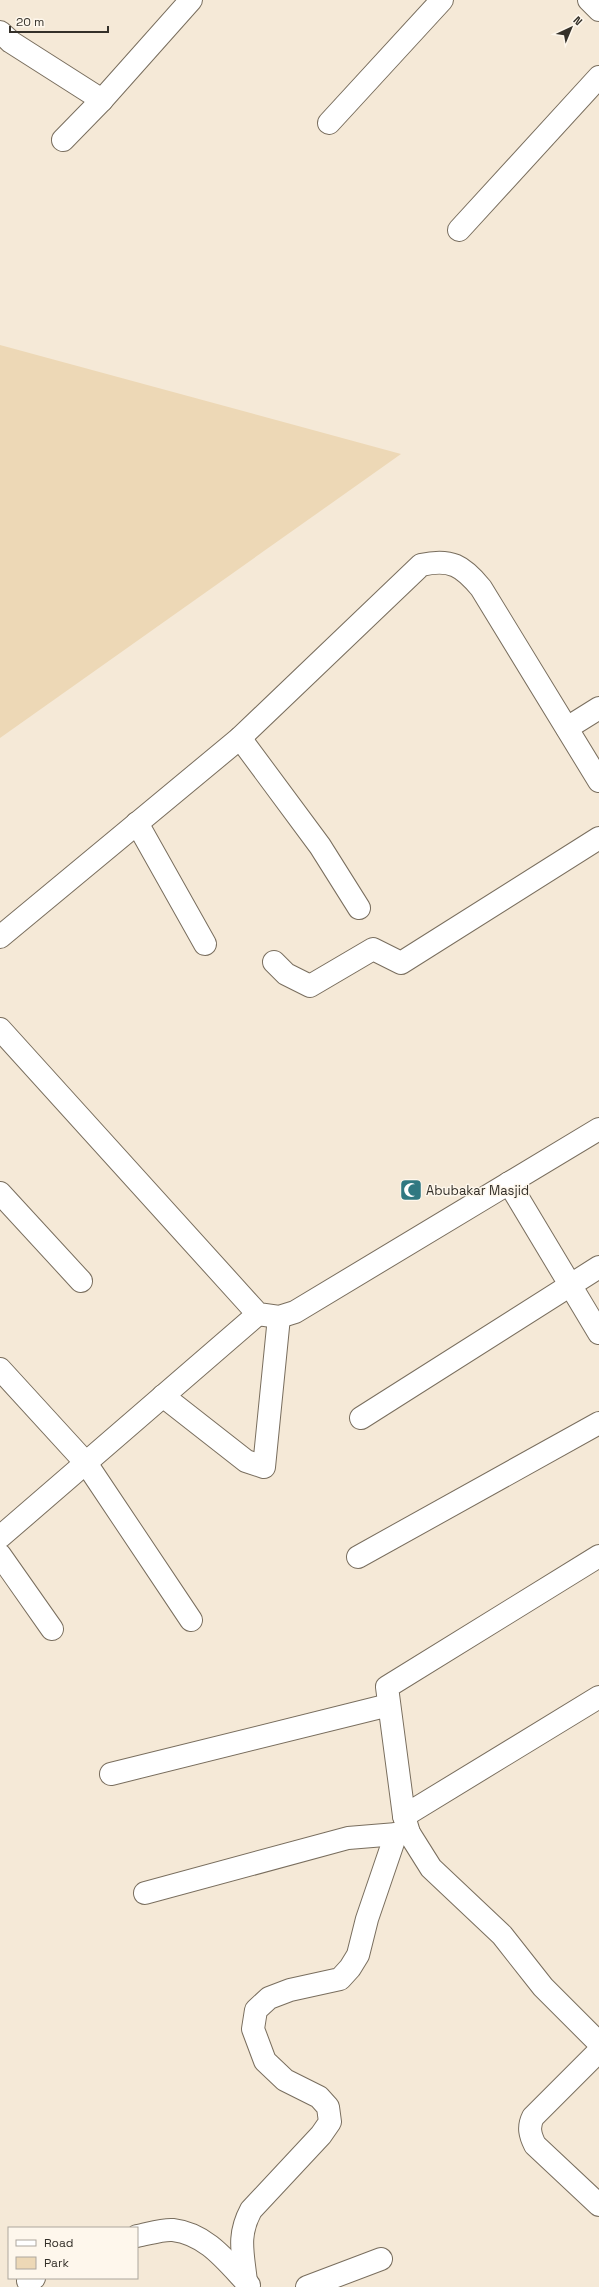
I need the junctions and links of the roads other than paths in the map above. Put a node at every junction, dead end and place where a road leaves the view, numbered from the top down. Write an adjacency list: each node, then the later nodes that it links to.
1 (191, 0): 7 (street)
2 (442, 0): 8 (street)
3 (589, 0): 4 (street)
4 (599, 10)
5 (0, 32): 7 (street)
6 (599, 77): 10 (street)
7 (102, 100): 9 (street)
8 (329, 123)
9 (63, 140)
10 (458, 230)
11 (599, 708): 12 (street)
12 (567, 728): 13 (street); 14 (street)
13 (240, 738): 15 (street); 17 (street)
14 (599, 781)
15 (137, 823): 18 (street); 19 (street)
16 (599, 838): 20 (street)
17 (359, 908)
18 (0, 937)
19 (204, 944)
20 (274, 962)
21 (0, 1029): 28 (street)
22 (599, 1129): 23 (street)
23 (509, 1183): 27 (street); 28 (street)
24 (0, 1193): 26 (street)
25 (599, 1267): 27 (street)
26 (81, 1282)
27 (571, 1285): 29 (street); 32 (street)
28 (268, 1315): 31 (street); 31 (street)
29 (599, 1333)
30 (0, 1369): 34 (street)
31 (163, 1396): 34 (street)
32 (361, 1418)
33 (599, 1423): 38 (street)
34 (86, 1463): 35 (street); 39 (street)
35 (0, 1537)
36 (0, 1555): 40 (street)
37 (599, 1556): 42 (street)
38 (358, 1557)
39 (191, 1620)
40 (52, 1630)
41 (599, 1697): 44 (street)
42 (389, 1705): 43 (street); 44 (street)
43 (111, 1774)
44 (403, 1828): 45 (street); 46 (street); 51 (street)
45 (145, 1893)
46 (599, 2043)
47 (599, 2051): 48 (street)
48 (599, 2205)
49 (138, 2236): 51 (street)
50 (381, 2259): 52 (street)
51 (249, 2284)
52 (307, 2287)

